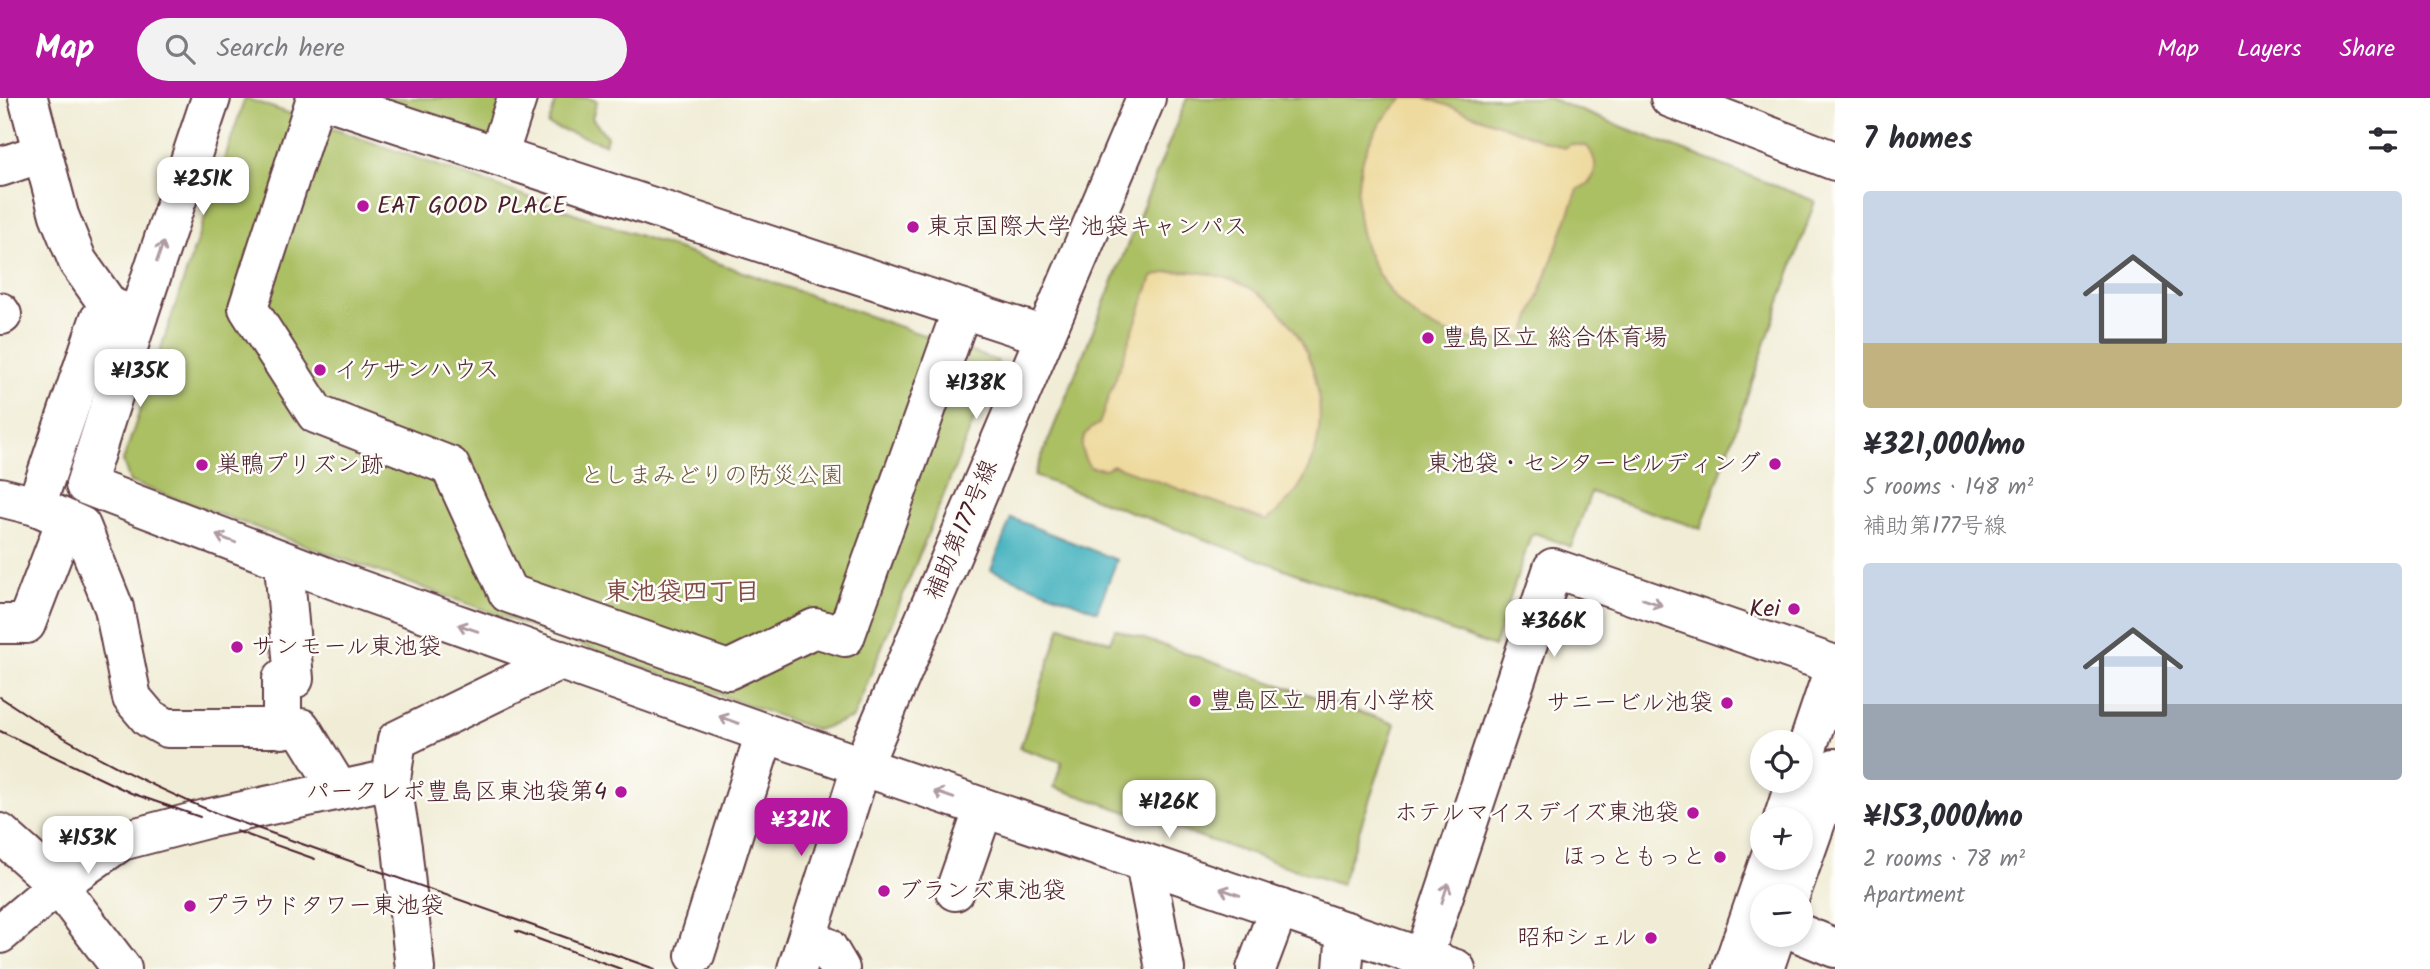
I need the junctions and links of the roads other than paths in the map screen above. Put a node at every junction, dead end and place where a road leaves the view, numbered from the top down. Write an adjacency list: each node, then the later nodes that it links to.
1 (28, 98): 8 (main road)
2 (211, 98): 13 (main road, one-way to 2)
3 (316, 98): 18 (main road)
4 (321, 98): 9 (main road)
5 (517, 98): 9 (main road)
6 (1146, 98): 14 (main road, 補助第177号線)
7 (1687, 101): 10 (main road)
8 (42, 153): 11 (main road); 13 (main road)
9 (498, 156): 12 (main road)
10 (1835, 161)
11 (0, 167)
12 (962, 309): 14 (main road); 18 (main road)
13 (124, 312): 16 (main road); 17 (main road, one-way to 13)
14 (1045, 336): 26 (main road, 補助第177号線)
15 (0, 498): 16 (main road)
16 (51, 513): 19 (main road); 23 (main road)
17 (289, 564): 20 (main road, one-way to 17); 23 (main road)
18 (537, 605): 20 (main road)
19 (0, 624)
20 (519, 645): 21 (main road)
21 (561, 660): 25 (main road, one-way to 21); 28 (main road)
22 (1835, 665): 24 (main road); 46 (main road, one-way to 22)
23 (282, 729): 29 (main road)
24 (1813, 730)
25 (765, 733): 26 (main road); 43 (main road)
26 (863, 767): 30 (main road, one-way to 26); 45 (main road, 補助第177号線)
27 (1835, 768): 34 (main road)
28 (391, 779): 29 (main road); 44 (main road)
29 (339, 790): 35 (main road)
30 (984, 808): 32 (main road); 36 (main road)
31 (0, 833): 35 (main road)
32 (1145, 863): 37 (main road, one-way to 32); 48 (main road)
33 (1766, 870): 51 (main road)
34 (1794, 884)
35 (58, 885): 39 (main road); 47 (main road)
36 (955, 891)
37 (1279, 908): 38 (main road); 49 (main road)
38 (1346, 931): 46 (main road); 50 (main road)
39 (0, 934)
40 (1813, 939): 42 (main road)
41 (1772, 947): 52 (main road)
42 (1835, 948)
43 (695, 955)
44 (414, 959)
45 (821, 962)
46 (1440, 963)
47 (122, 969)
48 (1165, 969)
49 (1256, 969)
50 (1343, 969)
51 (1732, 969)
52 (1764, 969)

